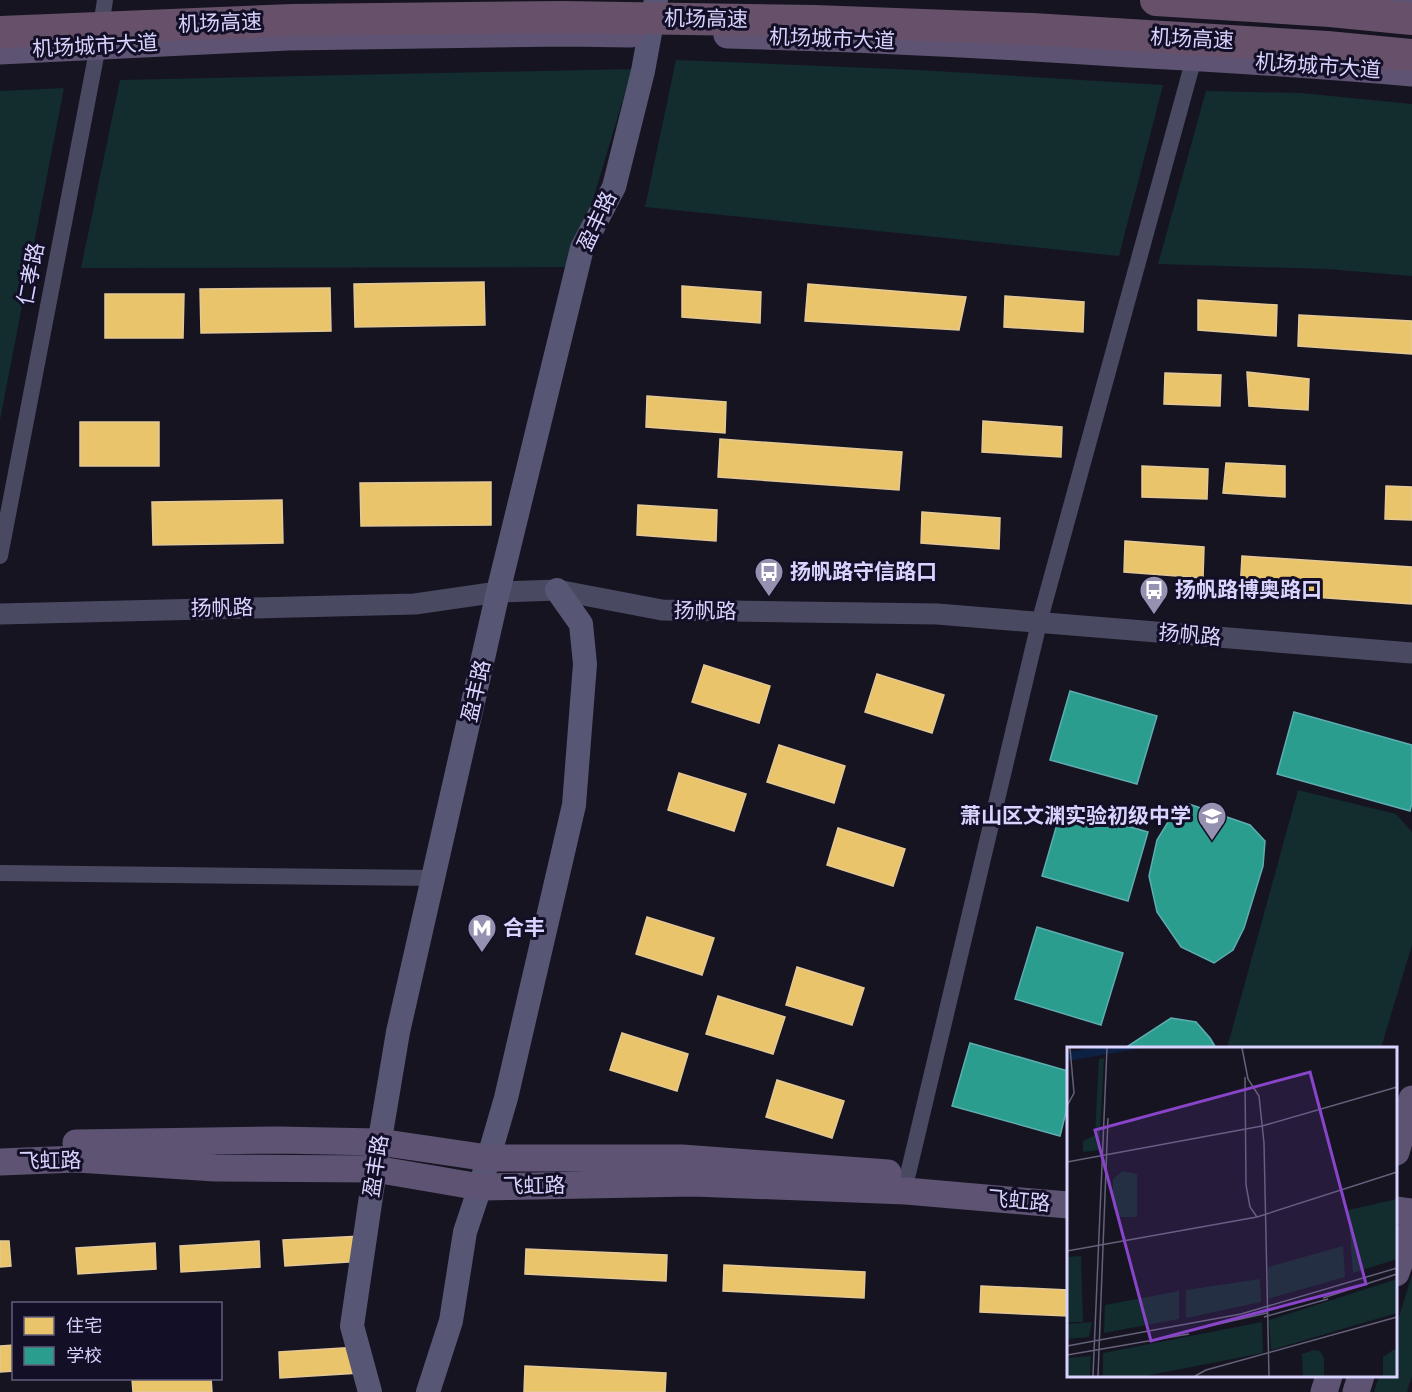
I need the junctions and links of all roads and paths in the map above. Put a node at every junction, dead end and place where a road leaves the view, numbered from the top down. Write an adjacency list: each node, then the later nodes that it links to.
1 (105, 0): 10 (street, 仁孝路)
2 (656, 0): 9 (main road, 盈丰路)
3 (682, 0): 9 (main road, 盈丰路)
4 (1156, 0): 7 (highway, 机场高速)
5 (1393, 0): 6 (main road)
6 (1412, 2)
7 (1412, 19)
8 (0, 32): 12 (highway, 机场高速, bridge)
9 (662, 34): 10 (main road, 机场城市大道); 13 (main road, 机场城市大道); 17 (main road, 盈丰路)
10 (98, 46): 11 (main road, 机场城市大道); 15 (street, 仁孝路)
11 (0, 51)
12 (1412, 55)
13 (1194, 58): 14 (main road, 机场城市大道); 19 (street)
14 (1412, 73)
15 (0, 556)
16 (558, 590): 17 (street, 扬帆路); 19 (street, 扬帆路); 27 (main road)
17 (498, 592): 18 (street, 扬帆路); 22 (main road, 盈丰路)
18 (0, 614)
19 (1039, 622): 20 (street, 扬帆路); 30 (street)
20 (1412, 653)
21 (0, 873): 22 (street)
22 (433, 878): 24 (main road, 盈丰路)
23 (1412, 1099): 26 (main road)
24 (379, 1142): 25 (main road, 飞虹路); 27 (main road, 飞虹路); 29 (main road, 盈丰路)
25 (0, 1144)
26 (1397, 1146)
27 (488, 1158): 30 (main road, 飞虹路); 31 (main road)
28 (0, 1162): 29 (main road, 飞虹路)
29 (375, 1169): 31 (main road, 飞虹路); 39 (main road, 盈丰路)
30 (908, 1174): 32 (main road, 飞虹路)
31 (480, 1187): 33 (main road, 飞虹路); 40 (main road)
32 (1067, 1187)
33 (1067, 1205)
34 (1397, 1213): 35 (main road)
35 (1408, 1228): 36 (main road)
36 (1397, 1266)
37 (1329, 1377): 41 (main road)
38 (1361, 1377): 42 (main road)
39 (370, 1392)
40 (428, 1392)
41 (1324, 1392)
42 (1356, 1392)

